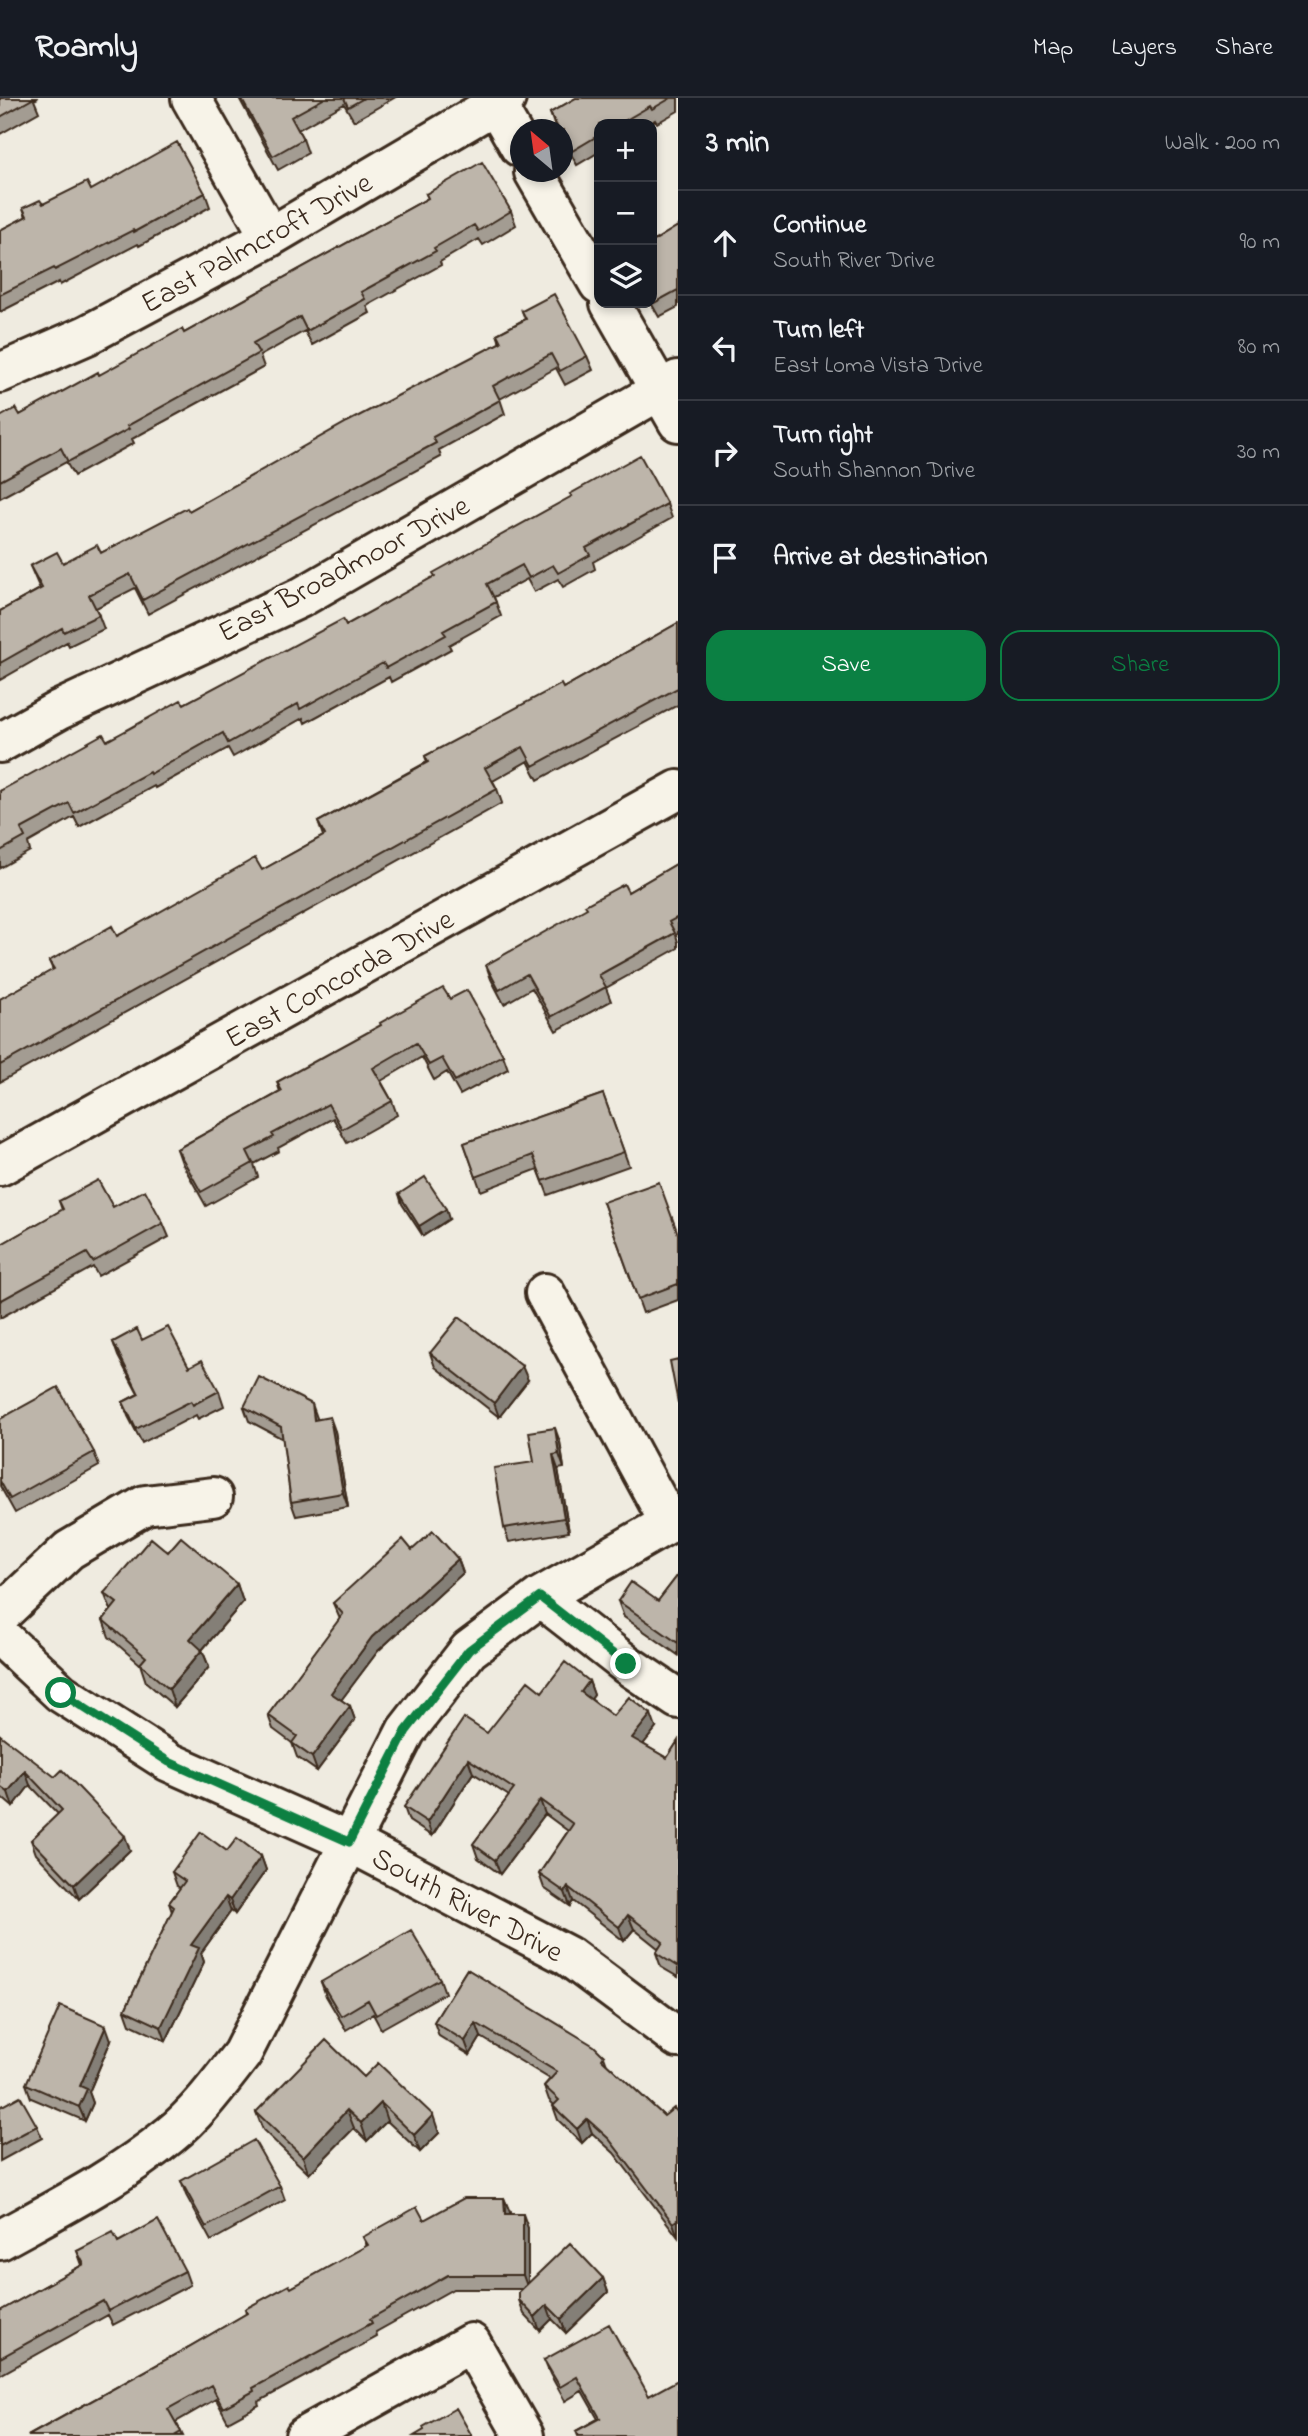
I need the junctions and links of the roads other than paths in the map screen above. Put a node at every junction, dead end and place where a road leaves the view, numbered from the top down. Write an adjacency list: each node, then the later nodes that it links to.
1 (191, 98): 5 (street)
2 (501, 101): 3 (street); 5 (street, East Palmcroft Drive)
3 (510, 123)
4 (540, 182): 6 (street)
5 (270, 237): 8 (street, East Palmcroft Drive)
6 (594, 275)
7 (613, 308): 9 (street)
8 (0, 373)
9 (672, 397): 10 (street, East Broadmoor Drive)
10 (0, 743)
11 (678, 790): 12 (street, East Concorda Drive)
12 (0, 1166)
13 (545, 1293): 15 (street)
14 (214, 1497): 17 (street)
15 (674, 1520): 16 (street)
16 (540, 1597): 19 (street); 20 (street)
17 (0, 1615)
18 (0, 1636): 20 (street, South River Drive)
19 (678, 1699)
20 (349, 1842): 21 (street, South River Drive); 22 (street)
21 (678, 2038)
22 (0, 2240)
23 (305, 2436): 24 (street)
24 (524, 2436)

